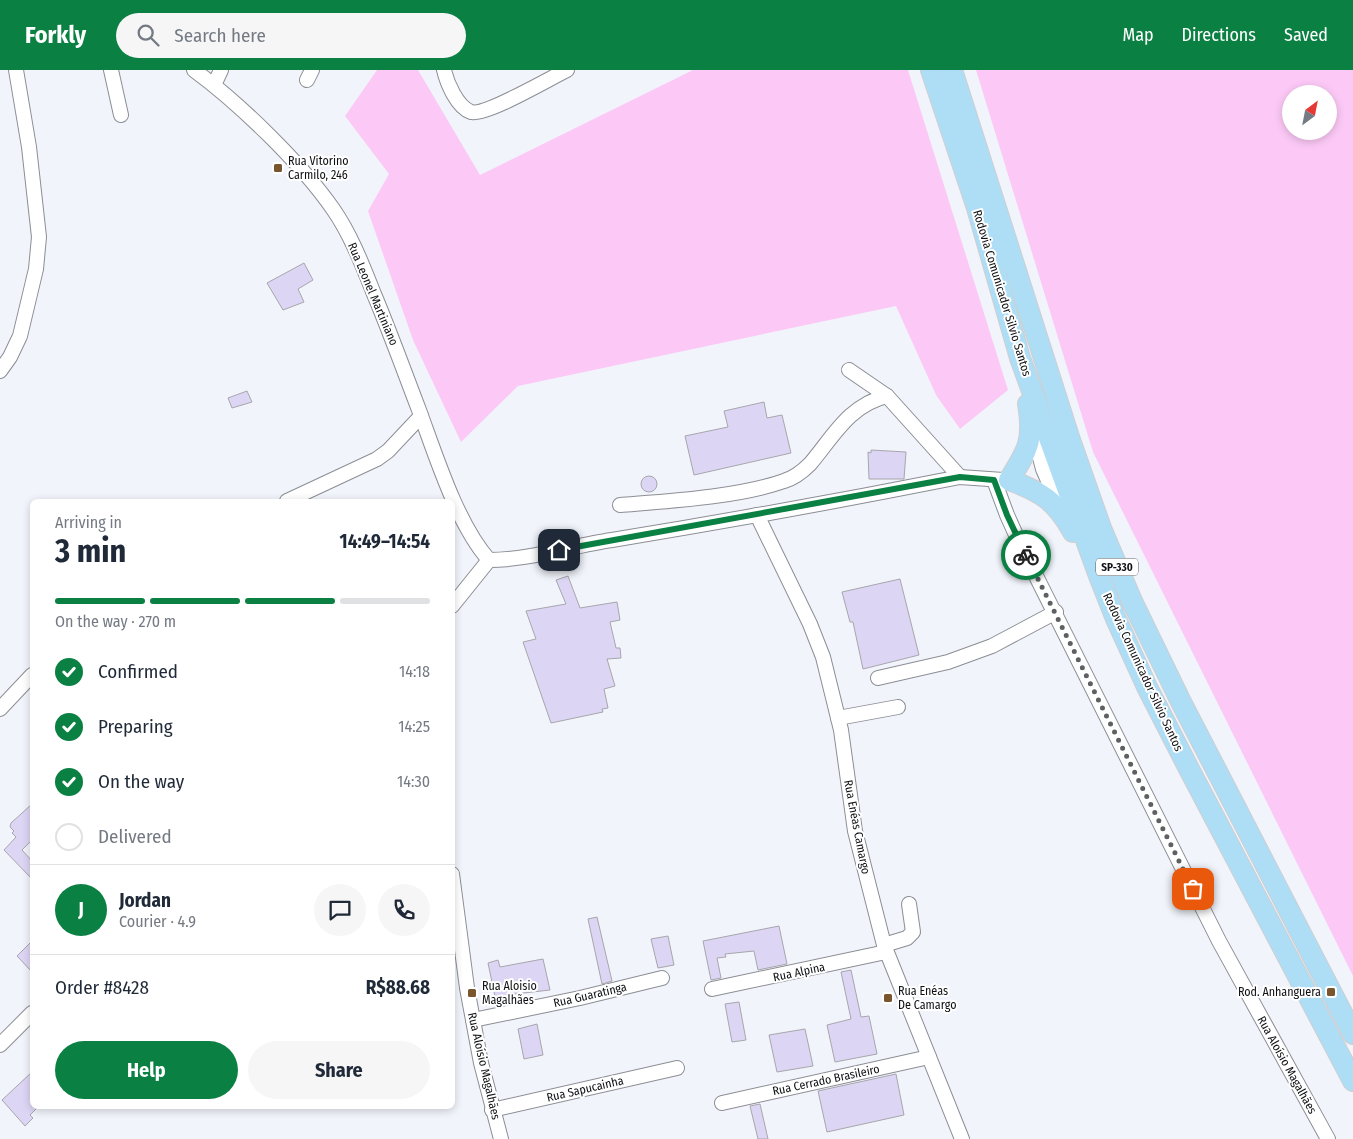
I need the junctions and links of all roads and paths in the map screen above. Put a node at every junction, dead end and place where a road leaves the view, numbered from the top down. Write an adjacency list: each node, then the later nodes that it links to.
1 (16, 70): 13 (street)
2 (110, 70): 10 (street)
3 (194, 70): 9 (street, Rua Leonel Martiniano)
4 (221, 70): 9 (street)
5 (444, 70): 6 (street)
6 (567, 70)
7 (931, 70): 11 (highway, Rodovia Comunicador Silvio Santos / SP-330)
8 (952, 70): 41 (highway, Rodovia Comunicador Silvio Santos / SP-330)
9 (214, 84): 15 (street, Rua Leonel Martiniano)
10 (121, 115)
11 (1020, 358): 16 (highway); 26 (highway, Rodovia Comunicador Silvio Santos / SP-330)
12 (849, 370): 14 (street)
13 (0, 371)
14 (887, 396): 17 (street); 22 (street)
15 (421, 416): 19 (street); 20 (street, Rua Leonel Martiniano)
16 (1032, 429): 18 (highway); 23 (street)
17 (960, 477): 18 (street); 24 (street)
18 (1001, 480): 23 (highway); 28 (street, Rua Aloísio Magalhães)
19 (291, 499)
20 (454, 499)
21 (455, 500): 25 (street, Rua Leonel Martiniano)
22 (620, 506)
23 (1062, 513): 26 (highway)
24 (758, 515): 25 (street); 33 (street, Rua Enéas Camargo)
25 (489, 560): 27 (street)
26 (1099, 576): 45 (highway, Rodovia Comunicador Silvio Santos / SP-330)
27 (455, 602)
28 (1056, 612): 30 (street); 50 (street, Rua Aloísio Magalhães)
29 (30, 677): 32 (street)
30 (878, 678)
31 (898, 707): 33 (street)
32 (0, 708)
33 (838, 718): 36 (street, Rua Enéas Camargo)
34 (455, 895): 40 (street, Rua Aloísio Magalhães)
35 (909, 904): 36 (street, Rua Alpina)
36 (885, 949): 38 (street, Rua Alpina); 43 (street, Rua Enéas Camargo)
37 (662, 978): 40 (street, Rua Guaratinga)
38 (712, 989)
39 (30, 1015): 42 (street)
40 (473, 1020): 47 (street, Rua Aloísio Magalhães)
41 (1353, 1034)
42 (0, 1045)
43 (929, 1057): 46 (street, Rua Cerrado Brasileiro); 49 (street, Rua Enéas Camargo)
44 (677, 1068): 47 (street, Rua Sapucainha)
45 (1353, 1081)
46 (722, 1103)
47 (492, 1110): 48 (street, Rua Aloísio Magalhães)
48 (501, 1139)
49 (962, 1139)
50 (1328, 1139)

